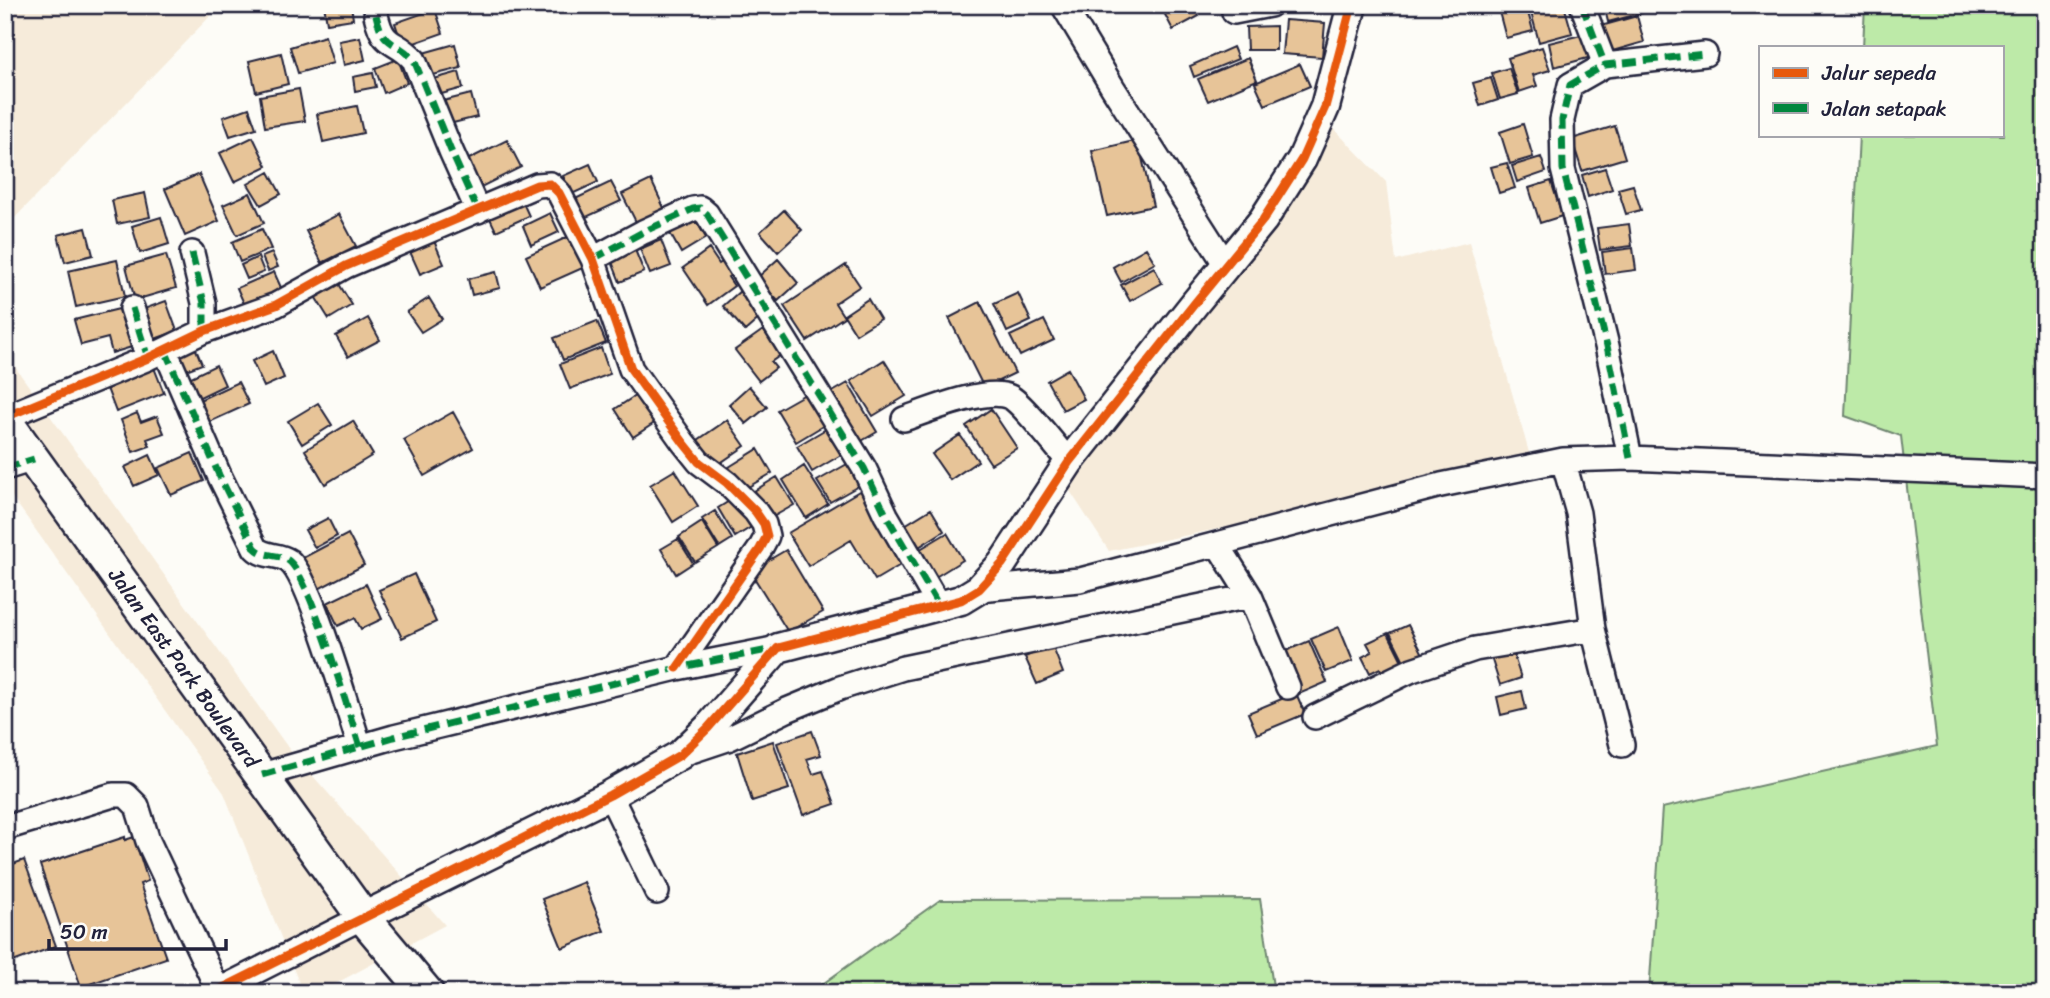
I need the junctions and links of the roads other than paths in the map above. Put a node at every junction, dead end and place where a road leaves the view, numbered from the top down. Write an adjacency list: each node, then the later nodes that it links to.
1 (1063, 5): 12 (street)
2 (1270, 5): 5 (street)
3 (1352, 5): 12 (street)
4 (1582, 5): 8 (street)
5 (1234, 12)
6 (376, 15): 9 (street)
7 (1705, 54): 8 (street)
8 (1605, 65): 18 (street)
9 (478, 211): 11 (street); 14 (street)
10 (192, 253): 14 (street)
11 (593, 259): 26 (street); 29 (street)
12 (1226, 265): 19 (street)
13 (132, 308): 15 (street)
14 (204, 331): 15 (street)
15 (156, 354): 16 (street); 33 (street)
16 (5, 419): 20 (main road, Jalan East Park Boulevard)
17 (904, 419): 19 (street)
18 (1630, 458): 21 (street); 22 (street)
19 (1069, 462): 25 (street)
20 (19, 463): 35 (main road, Jalan East Park Boulevard)
21 (1566, 468): 23 (street); 27 (street)
22 (2045, 476)
23 (1221, 551): 24 (street); 25 (street)
24 (1244, 587): 30 (street); 34 (street)
25 (978, 590): 26 (street)
26 (939, 606): 28 (street)
27 (1593, 629): 31 (street); 32 (street)
28 (778, 648): 29 (street); 34 (street)
29 (677, 668): 33 (street)
30 (1288, 687)
31 (1315, 717)
32 (1622, 745)
33 (360, 747): 35 (street)
34 (680, 755): 36 (street)
35 (261, 775): 39 (main road, Jalan East Park Boulevard)
36 (610, 795): 38 (street); 39 (street)
37 (5, 828): 40 (street)
38 (657, 892)
39 (363, 917): 40 (street); 41 (main road, Jalan East Park Boulevard)
40 (216, 991)
41 (427, 993)

